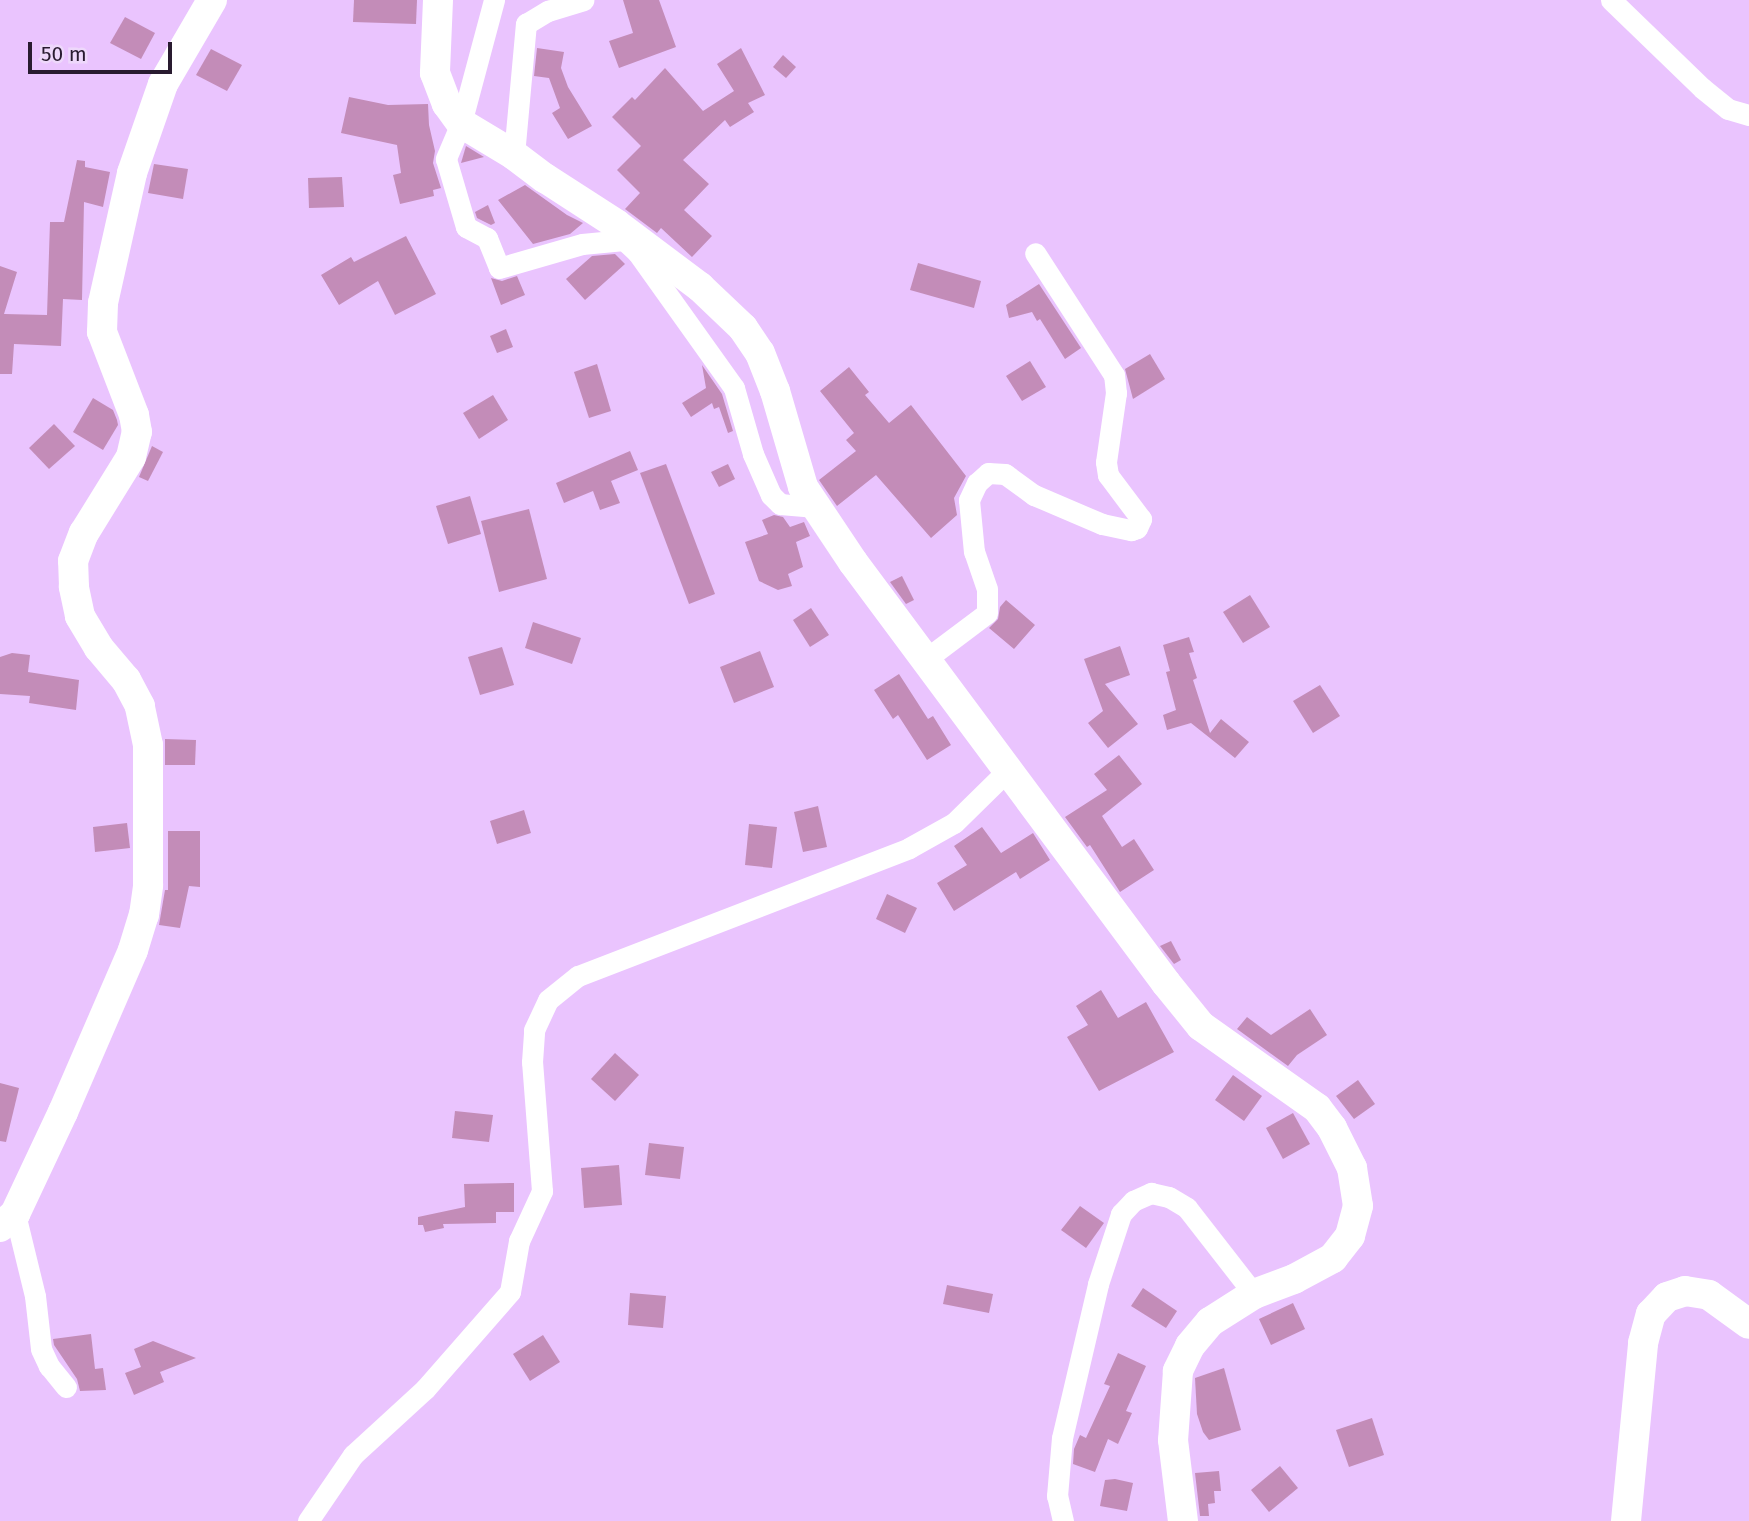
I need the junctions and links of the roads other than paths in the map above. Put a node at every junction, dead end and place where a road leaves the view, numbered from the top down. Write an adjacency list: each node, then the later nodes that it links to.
1 (212, 0): 13 (street)
2 (438, 0): 7 (street)
3 (495, 0): 7 (street)
4 (583, 0): 8 (street)
5 (1611, 0): 6 (street)
6 (1749, 114)
7 (461, 123): 8 (street); 10 (street)
8 (514, 155): 10 (street)
9 (1035, 253): 11 (street)
10 (816, 507): 11 (street)
11 (926, 659): 12 (street)
12 (1008, 770): 14 (street); 17 (street)
13 (8, 1220): 16 (street)
14 (1254, 1294): 18 (street); 19 (street)
15 (1749, 1324): 20 (street)
16 (66, 1387)
17 (308, 1521)
18 (1063, 1521)
19 (1183, 1521)
20 (1626, 1521)

